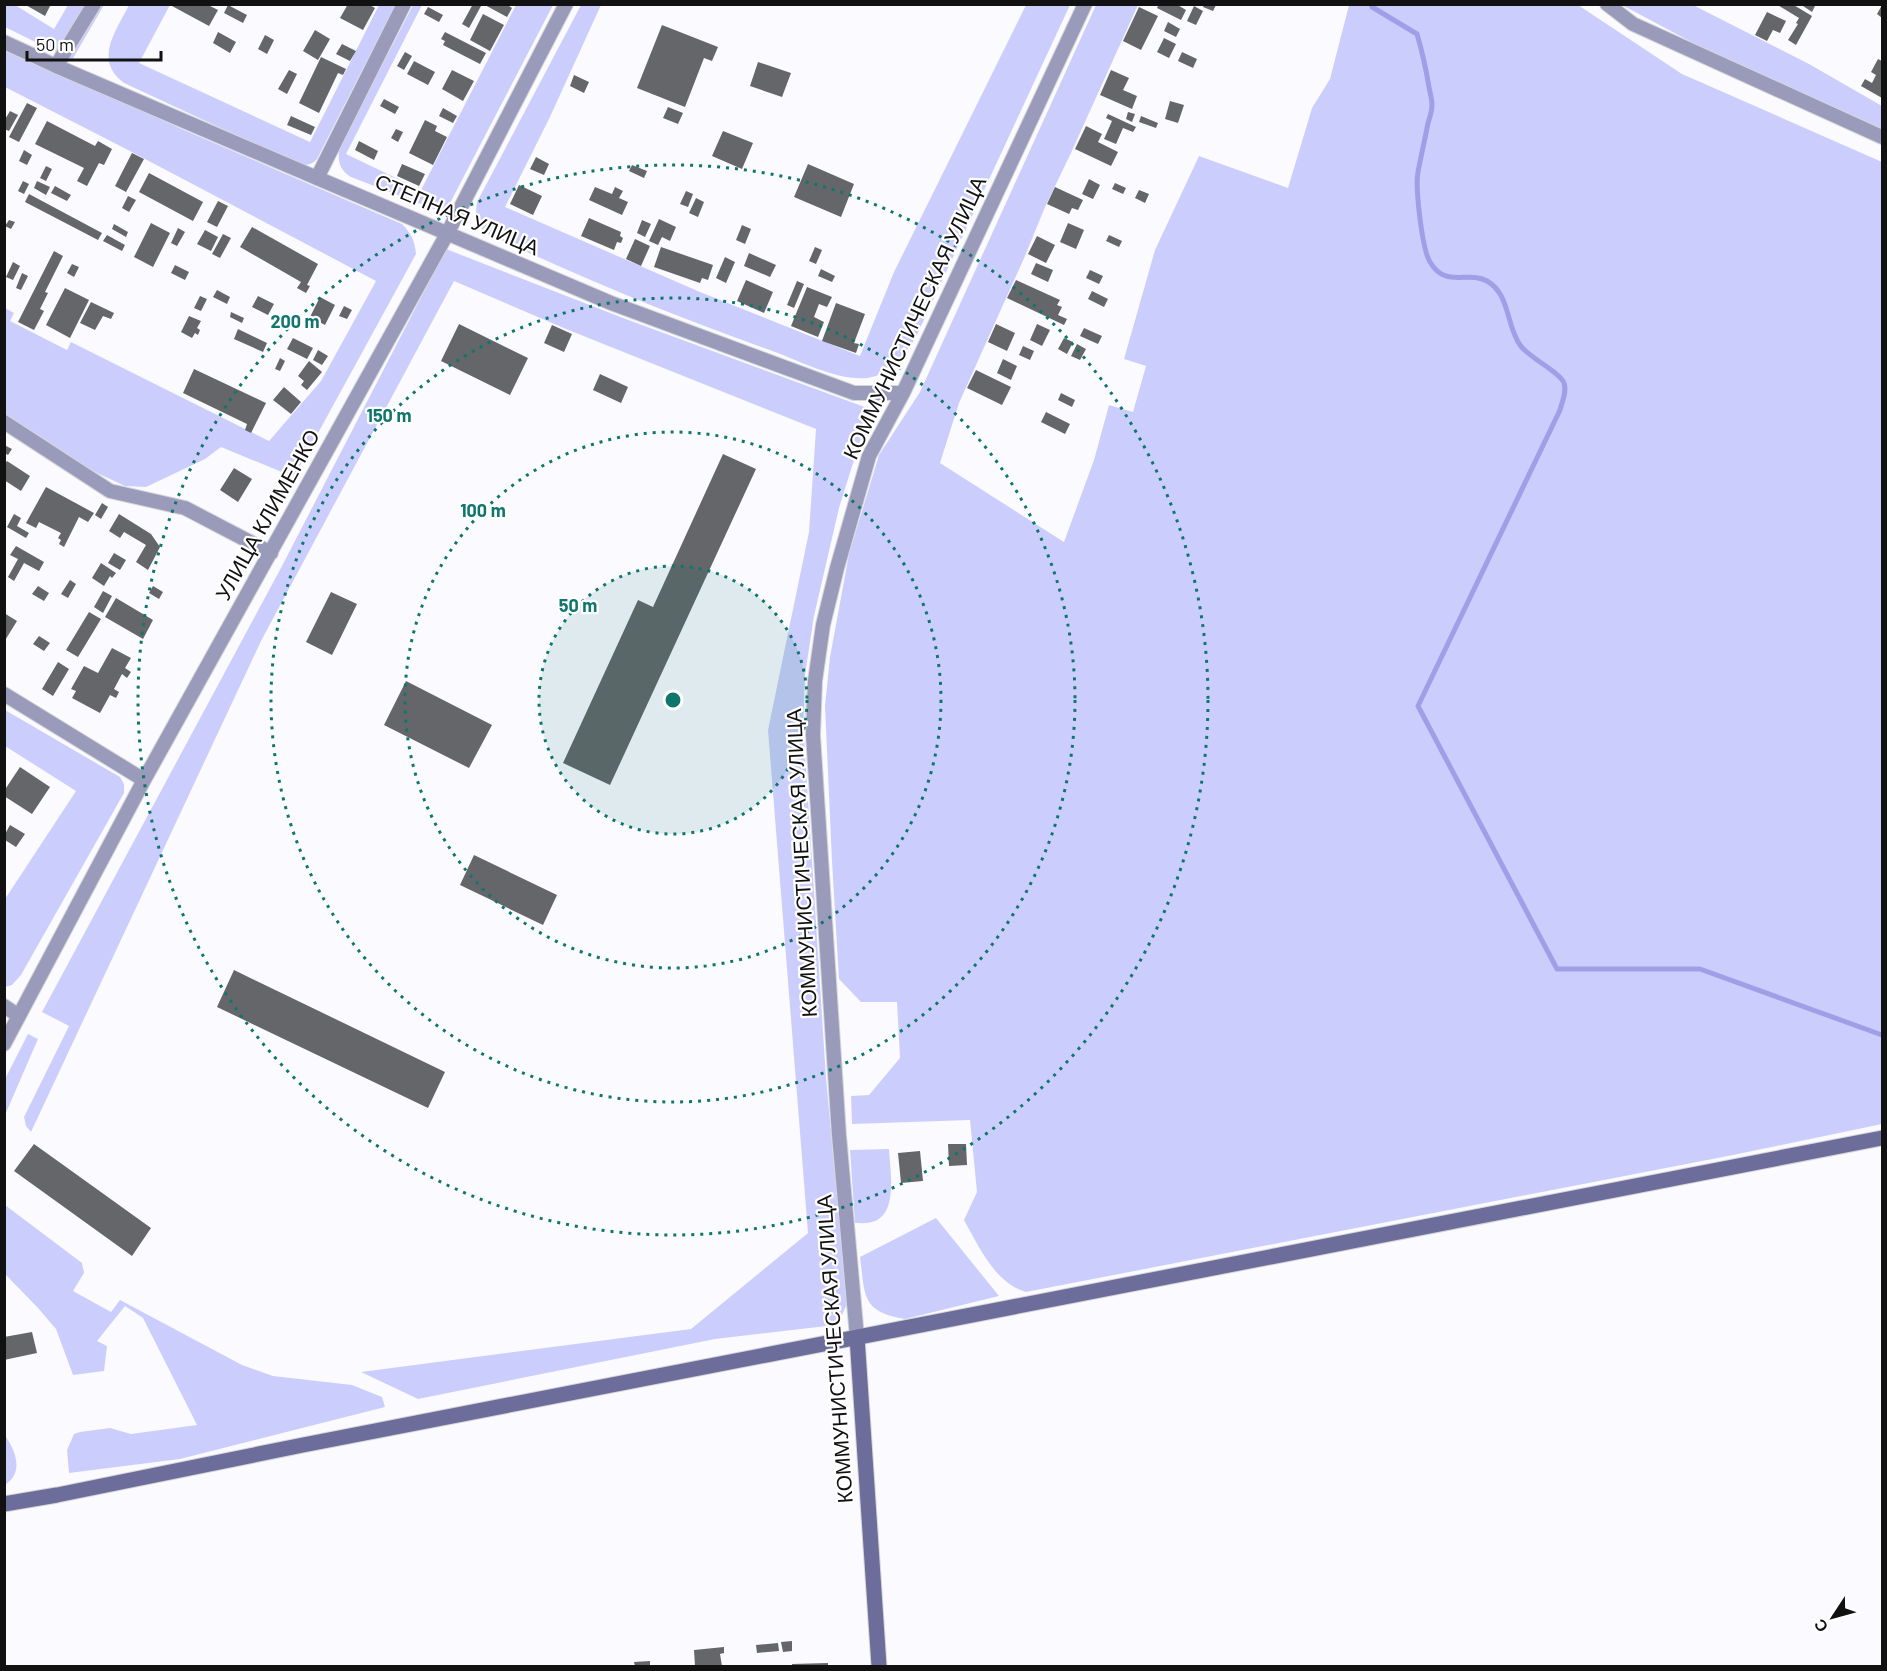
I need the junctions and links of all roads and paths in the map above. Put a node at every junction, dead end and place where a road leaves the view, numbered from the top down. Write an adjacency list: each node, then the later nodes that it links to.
1 (94, 4): 7 (street)
2 (404, 4): 9 (street)
3 (566, 4): 10 (street, УЛИЦА КЛИМЕНКО)
4 (1085, 4): 11 (street, КОММУНИСТИЧЕСКАЯ УЛИЦА)
5 (1607, 4): 8 (street)
6 (4, 42): 7 (street, СТЕПНАЯ УЛИЦА)
7 (56, 66): 9 (street, СТЕПНАЯ УЛИЦА)
8 (1882, 137)
9 (317, 178): 10 (street, СТЕПНАЯ УЛИЦА)
10 (447, 234): 11 (street, СТЕПНАЯ УЛИЦА); 13 (street, УЛИЦА КЛИМЕНКО)
11 (903, 393): 20 (street, КОММУНИСТИЧЕСКАЯ УЛИЦА)
12 (4, 422): 13 (street)
13 (271, 553): 15 (street, УЛИЦА КЛИМЕНКО)
14 (4, 694): 15 (street)
15 (144, 780): 17 (street, УЛИЦА КЛИМЕНКО)
16 (4, 1006): 17 (street)
17 (19, 1016): 18 (street, УЛИЦА КЛИМЕНКО)
18 (4, 1044)
19 (1882, 1138): 20 (street)
20 (857, 1337): 21 (street); 22 (street, КОММУНИСТИЧЕСКАЯ УЛИЦА)
21 (4, 1504)
22 (879, 1666)

